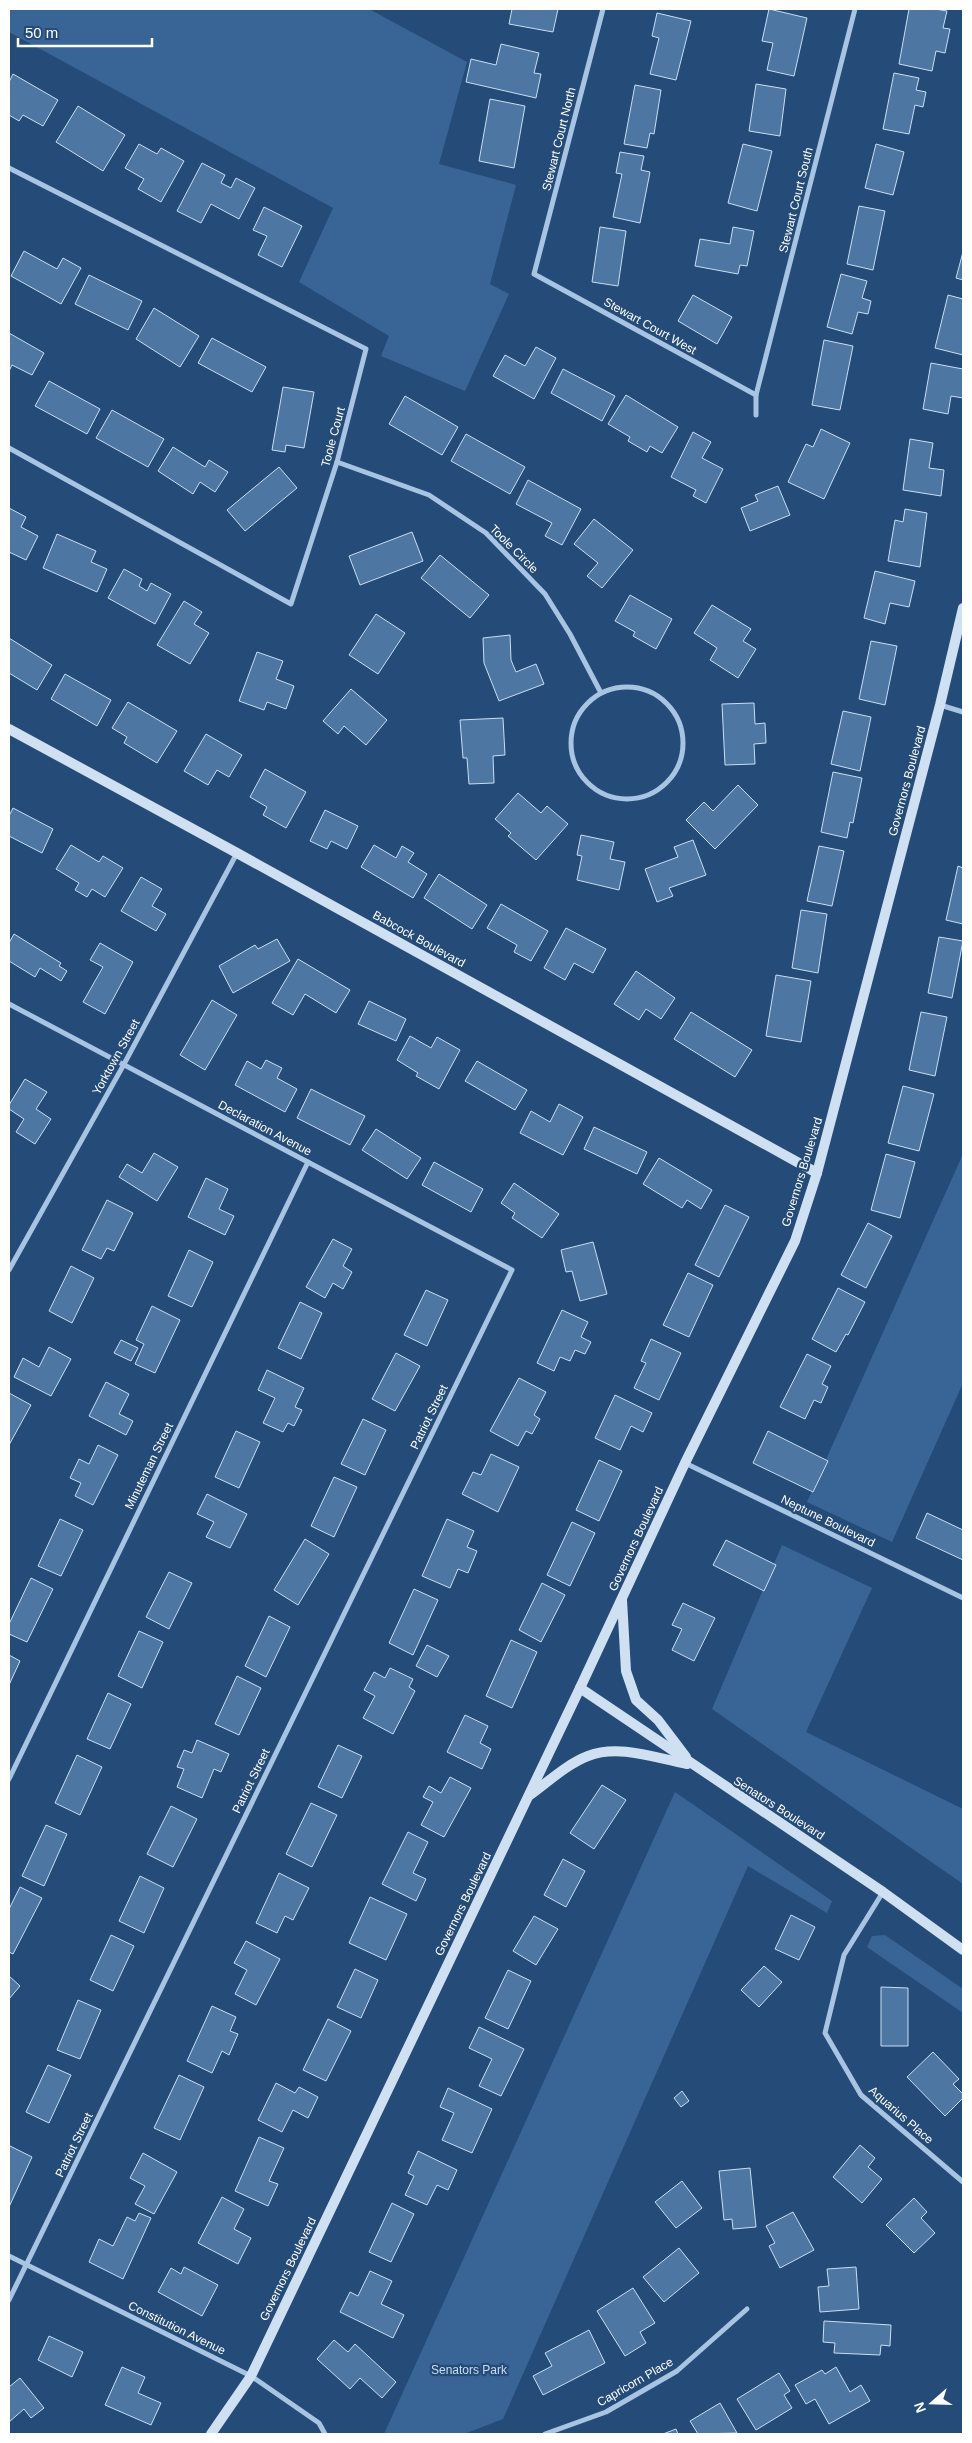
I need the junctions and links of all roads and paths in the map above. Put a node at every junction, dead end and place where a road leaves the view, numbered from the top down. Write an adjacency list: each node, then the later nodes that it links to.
1 (603, 9): 4 (street, Stewart Court North)
2 (855, 9): 5 (street, Stewart Court South)
3 (9, 168): 8 (street, Toole Court)
4 (534, 274): 5 (street, Stewart Court West)
5 (756, 395): 6 (street, Stewart Court South)
6 (756, 415)
7 (9, 448): 8 (street, Toole Court)
8 (338, 462): 10 (street, Toole Circle)
9 (963, 608): 11 (main road, Governors Boulevard)
10 (601, 693): 10 (street)
11 (940, 705): 12 (street); 18 (main road, Governors Boulevard)
12 (963, 712)
13 (9, 729): 14 (main road, Babcock Boulevard)
14 (237, 853): 16 (street, Yorktown Street); 18 (main road, Babcock Boulevard)
15 (9, 1004): 16 (street, Declaration Avenue)
16 (123, 1066): 17 (street, Declaration Avenue); 19 (street, Yorktown Street)
17 (308, 1162): 21 (street, Declaration Avenue); 27 (street, Minuteman Street)
18 (817, 1173): 22 (main road, Governors Boulevard)
19 (10, 1263): 20 (street, Yorktown Street)
20 (9, 1270)
21 (512, 1270): 33 (street, Patriot Street)
22 (685, 1463): 23 (street, Neptune Boulevard); 24 (main road, Governors Boulevard)
23 (963, 1598)
24 (622, 1599): 25 (main road, Governors Boulevard); 26 (main road)
25 (580, 1688): 26 (main road, Senators Boulevard); 28 (main road, Governors Boulevard)
26 (692, 1765): 28 (main road); 29 (main road, Senators Boulevard)
27 (9, 1779)
28 (528, 1796): 36 (main road, Governors Boulevard)
29 (883, 1892): 30 (main road, Senators Boulevard); 31 (street, Aquarius Place)
30 (963, 1950)
31 (963, 2182)
32 (9, 2256): 33 (street, Constitution Avenue)
33 (26, 2265): 34 (street, Patriot Street); 36 (street, Constitution Avenue)
34 (9, 2300)
35 (747, 2309): 39 (street, Capricorn Place)
36 (251, 2376): 37 (main road, Governors Boulevard); 38 (street, Constitution Avenue)
37 (211, 2434)
38 (325, 2434)
39 (545, 2434)

